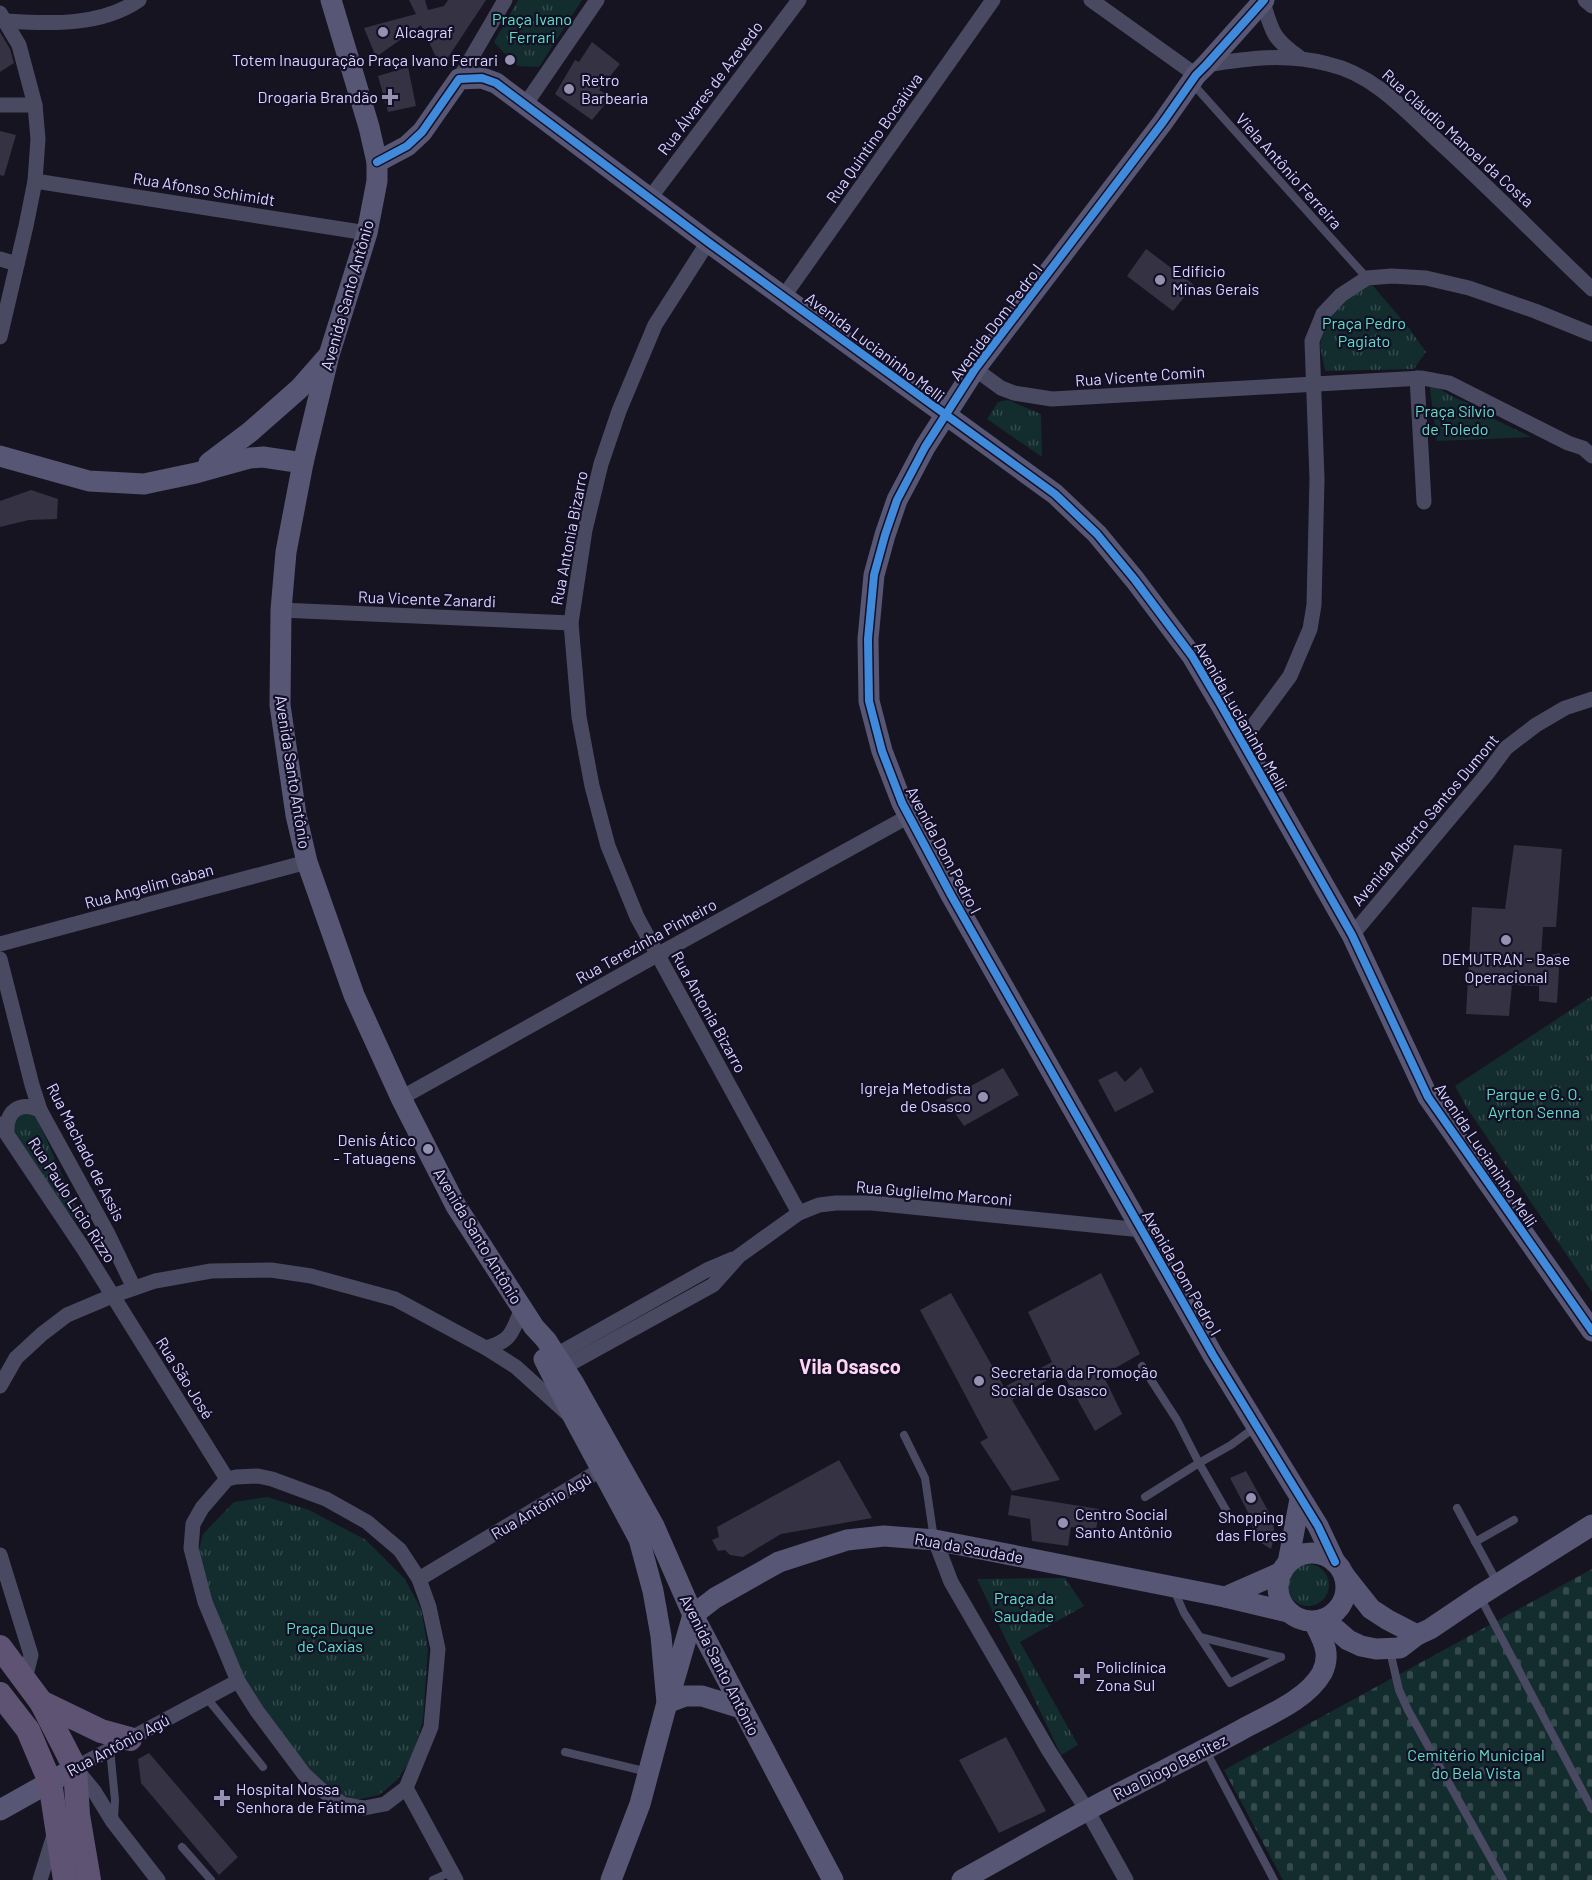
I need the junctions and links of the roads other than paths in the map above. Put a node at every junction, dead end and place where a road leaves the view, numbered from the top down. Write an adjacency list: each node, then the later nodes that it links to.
1 (139, 0): 11 (street)
2 (331, 0): 18 (street, Avenida Santo Antônio)
3 (505, 0): 14 (street)
4 (597, 0): 17 (street)
5 (799, 0): 20 (street, Rua Álvares de Azevedo)
6 (993, 0): 27 (street, Rua Quintino Bocaiúva)
7 (1091, 0): 13 (street)
8 (1585, 0): 10 (street)
9 (1265, 1): 12 (street); 13 (street, Avenida Dom Pedro I)
10 (1592, 6)
11 (3, 17): 16 (street)
12 (1302, 59): 13 (street, Rua Cláudio Manoel da Costa); 26 (street, Rua Cláudio Manoel da Costa)
13 (1197, 74): 25 (lane, Viela Antônio Ferreira); 31 (street, Avenida Dom Pedro I)
14 (459, 79): 17 (street, Avenida Lucianinho Melli); 18 (street)
15 (0, 105): 16 (street)
16 (35, 105): 19 (street)
17 (525, 105): 20 (street, Avenida Lucianinho Melli)
18 (377, 162): 21 (street, Avenida Santo Antônio)
19 (35, 181): 21 (street, Rua Afonso Schimidt); 24 (street)
20 (650, 198): 22 (street, Avenida Lucianinho Melli)
21 (367, 233): 30 (street, Avenida Santo Antônio)
22 (708, 242): 27 (street, Avenida Lucianinho Melli); 41 (street, Rua Antonia Bizarro)
23 (0, 259): 24 (street)
24 (17, 264): 29 (street)
25 (1367, 278): 28 (street); 33 (street)
26 (1592, 289)
27 (784, 296): 34 (street, Avenida Lucianinho Melli)
28 (1592, 334)
29 (0, 337)
30 (329, 355): 37 (street, Avenida Santo Antônio); 38 (street)
31 (975, 369): 33 (street, Rua Vicente Comin); 34 (street, Avenida Dom Pedro I)
32 (1417, 378): 33 (street, Rua Vicente Comin); 36 (street, Rua Vicente Comin); 39 (street)
33 (1314, 383): 43 (street)
34 (945, 415): 43 (street, Avenida Lucianinho Melli); 44 (street, Avenida Dom Pedro I)
35 (0, 456): 38 (street)
36 (1592, 456)
37 (303, 463): 38 (street); 40 (street, Avenida Santo Antônio)
38 (196, 473)
39 (1424, 502)
40 (280, 610): 41 (street, Rua Vicente Zanardi); 45 (street, Avenida Santo Antônio)
41 (571, 623): 48 (street, Rua Antonia Bizarro)
42 (1592, 699): 46 (street, Avenida Alberto Santos Dumont)
43 (1242, 741): 46 (street, Avenida Lucianinho Melli)
44 (909, 816): 48 (street, Rua Terezinha Pinheiro); 56 (street, Avenida Dom Pedro I)
45 (307, 862): 47 (street, Rua Angelim Gaban); 51 (street, Avenida Santo Antônio)
46 (1352, 935): 62 (street, Avenida Lucianinho Melli)
47 (0, 944)
48 (657, 955): 51 (street, Rua Terezinha Pinheiro); 55 (street, Rua Antonia Bizarro)
49 (0, 959): 50 (street, Rua Machado de Assis)
50 (32, 1085): 52 (street); 53 (street, Rua Machado de Assis)
51 (401, 1098): 61 (street, Avenida Santo Antônio)
52 (0, 1108)
53 (40, 1110): 54 (street); 57 (street, Rua Machado de Assis)
54 (3, 1128): 58 (street, Rua Paulo Licio Rizzo)
55 (799, 1213): 56 (street, Rua Guglielmo Marconi); 64 (street, Rua Guglielmo Marconi)
56 (1142, 1230): 68 (street, Avenida Dom Pedro I)
57 (106, 1232): 58 (street); 59 (street, Rua Machado de Assis)
58 (83, 1248): 60 (street, Rua Paulo Licio Rizzo)
59 (134, 1288): 60 (street); 63 (street)
60 (112, 1296): 66 (street); 72 (street, Rua São José)
61 (522, 1309): 63 (street); 64 (street, Avenida Santo Antônio)
62 (1592, 1331)
63 (486, 1348): 67 (street)
64 (554, 1364): 67 (street, Avenida Santo Antônio); 90 (street, Avenida Santo Antônio)
65 (1142, 1366): 70 (lane)
66 (0, 1386)
67 (575, 1420): 71 (street, Avenida Santo Antônio)
68 (1256, 1427): 70 (lane); 74 (street, Avenida Dom Pedro I)
69 (904, 1435): 79 (lane)
70 (1199, 1463): 73 (lane); 76 (lane)
71 (602, 1469): 84 (street, Rua Antônio Agú); 101 (street, Avenida Santo Antônio)
72 (227, 1479): 84 (street); 97 (street)
73 (1145, 1497)
74 (1300, 1499): 82 (street); 83 (street, Avenida Dom Pedro I)
75 (1457, 1508): 80 (lane)
76 (1230, 1517)
77 (1514, 1520): 80 (lane)
78 (1592, 1525): 85 (street)
79 (935, 1540): 86 (street, Rua da Saudade); 90 (street, Rua da Saudade); 113 (street)
80 (1475, 1542): 85 (lane)
81 (0, 1555): 96 (street)
82 (1285, 1568): 83 (street); 88 (street); 89 (street)
83 (1339, 1568): 91 (street); 92 (street)
84 (419, 1579): 110 (street)
85 (1498, 1585): 87 (street)
86 (1173, 1587): 88 (street, Rua da Saudade); 93 (lane)
87 (1479, 1596): 92 (street); 111 (lane)
88 (1225, 1597): 89 (street, Rua da Saudade)
89 (1288, 1612): 91 (street)
90 (693, 1615): 101 (street); 102 (street, Avenida Santo Antônio)
91 (1319, 1620): 95 (street); 104 (street, Rua Diogo Benitez)
92 (1417, 1635): 95 (street)
93 (1200, 1637): 93 (lane)
94 (0, 1647): 96 (main road)
95 (1390, 1649): 129 (lane)
96 (25, 1679): 100 (main road)
97 (238, 1681): 99 (street, Rua Antônio Agú); 110 (street)
98 (0, 1694): 109 (main road)
99 (206, 1697): 103 (street, Rua Antônio Agú); 106 (lane)
100 (41, 1702): 103 (main road); 107 (main road)
101 (667, 1703): 102 (street); 108 (street)
102 (741, 1708): 125 (street, Avenida Santo Antônio)
103 (120, 1744): 107 (street, Rua Antônio Agú); 114 (lane)
104 (1206, 1750): 113 (street, Rua Diogo Benitez); 128 (lane)
105 (565, 1752): 108 (lane)
106 (262, 1767)
107 (75, 1768): 109 (street, Rua Antônio Agú); 114 (street); 120 (main road)
108 (649, 1772): 124 (street)
109 (50, 1782): 112 (street, Rua Antônio Agú); 115 (main road)
110 (406, 1788): 117 (street)
111 (1592, 1809)
112 (0, 1810)
113 (1087, 1810): 126 (street, Rua Diogo Benitez); 127 (street)
114 (113, 1822): 121 (street)
115 (56, 1830): 118 (street); 119 (main road)
116 (182, 1847): 122 (lane)
117 (453, 1876): 123 (lane)
118 (40, 1880)
119 (65, 1880)
120 (88, 1880)
121 (158, 1880)
122 (211, 1880)
123 (434, 1880)
124 (611, 1880)
125 (833, 1880)
126 (963, 1880)
127 (1126, 1880)
128 (1274, 1880)
129 (1503, 1880)

